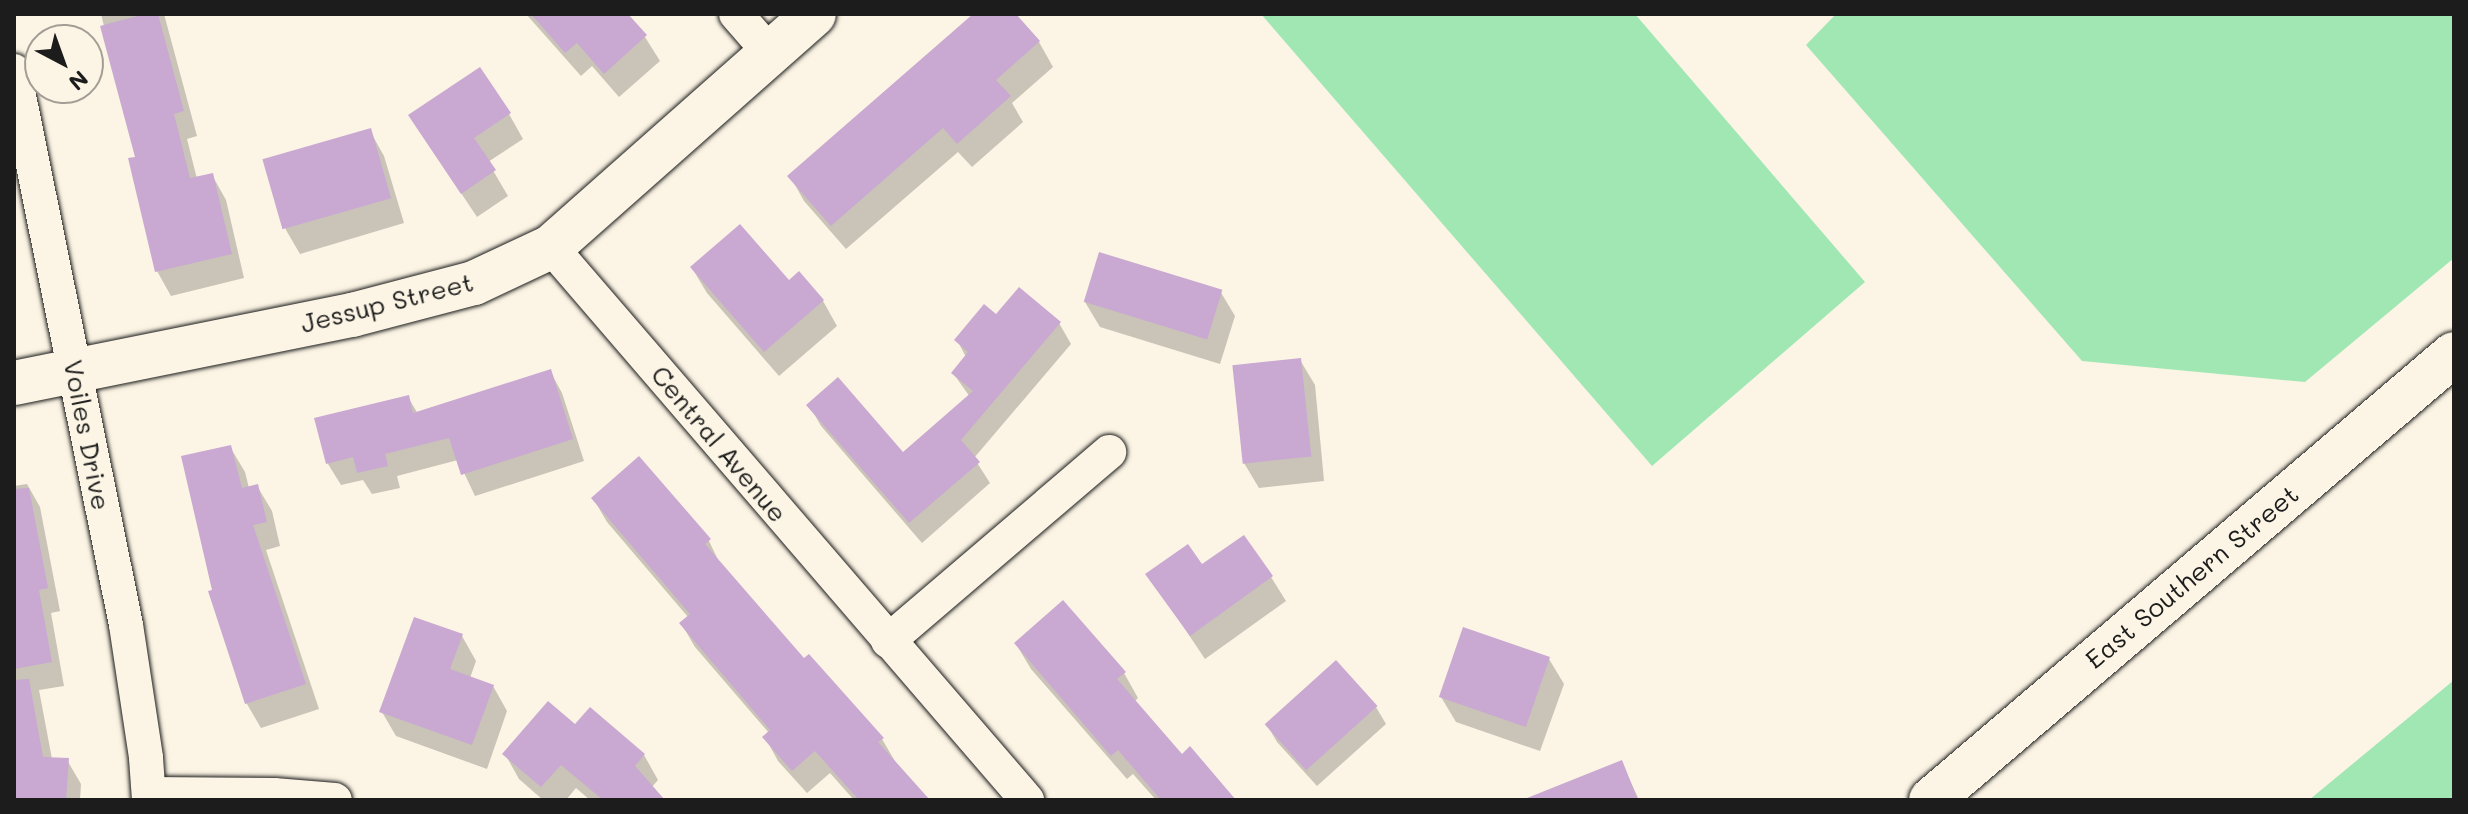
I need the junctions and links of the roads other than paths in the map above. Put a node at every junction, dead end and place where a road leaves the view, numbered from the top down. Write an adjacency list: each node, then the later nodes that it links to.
1 (736, 14): 3 (street)
2 (814, 14): 3 (street, Jessup Street)
3 (770, 53): 5 (street, Jessup Street)
4 (14, 71): 7 (street, Voiles Drive)
5 (551, 247): 7 (street, Jessup Street); 10 (street, Central Avenue)
6 (2454, 354): 14 (street, East Southern Street)
7 (74, 370): 8 (street, Jessup Street); 11 (street, Voiles Drive)
8 (14, 383)
9 (1109, 452): 10 (street)
10 (888, 641): 13 (street, Central Avenue)
11 (149, 797): 12 (street)
12 (335, 800)
13 (1027, 800)
14 (1931, 800)

